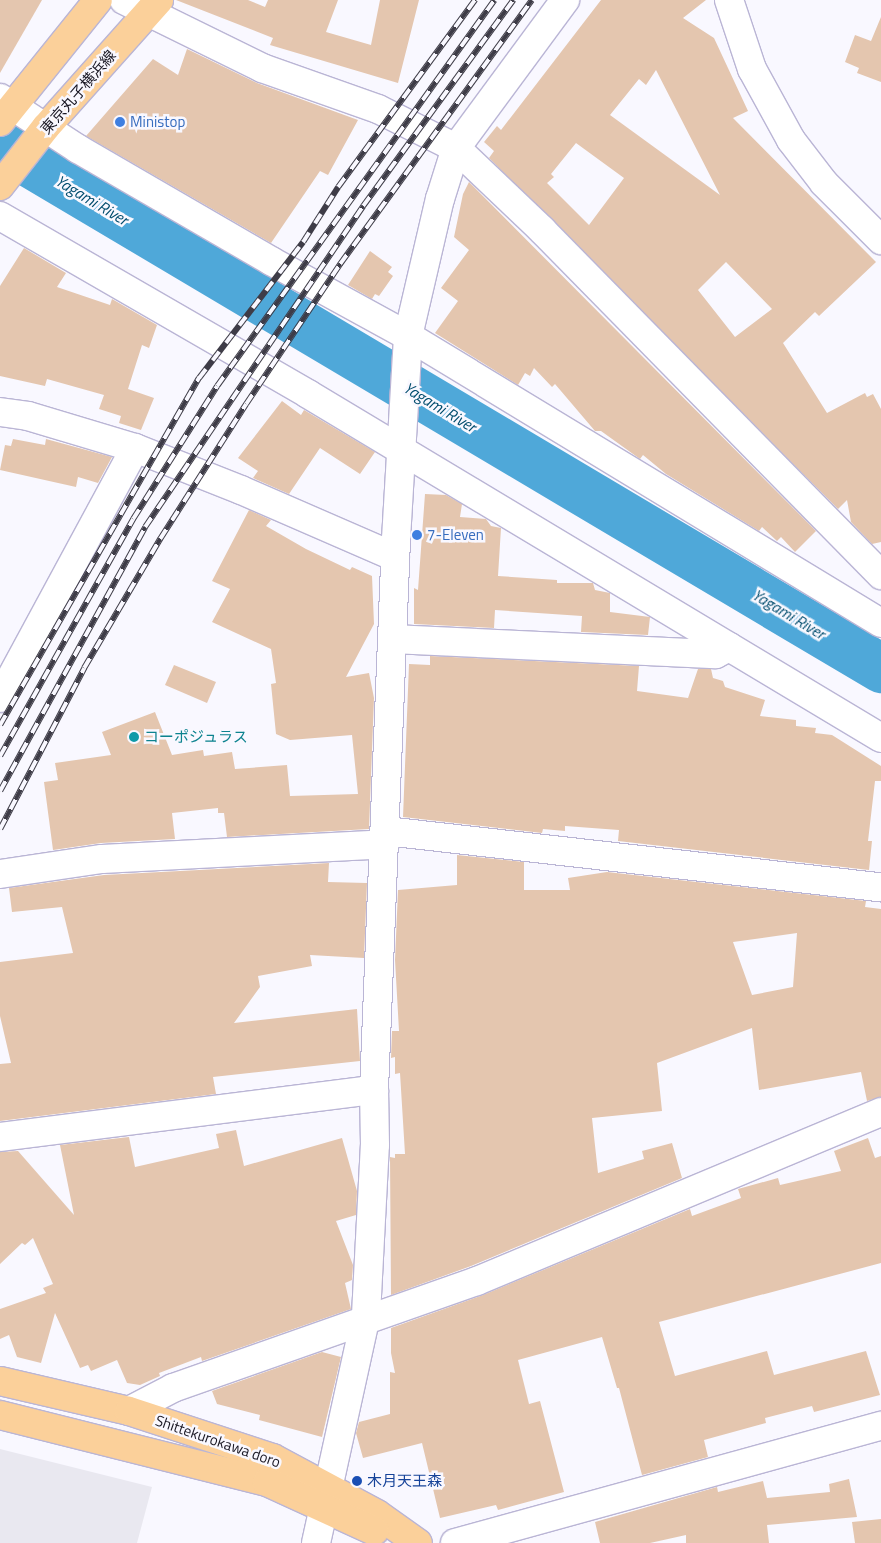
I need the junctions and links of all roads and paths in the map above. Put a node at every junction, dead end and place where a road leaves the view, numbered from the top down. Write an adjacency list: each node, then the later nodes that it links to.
1 (98, 0): 6 (main road)
2 (124, 0): 5 (street)
3 (565, 0): 8 (street)
4 (730, 0): 11 (street)
5 (154, 6): 7 (main road, 東京丸子横浜線); 8 (street)
6 (6, 108): 7 (street)
7 (45, 129): 9 (main road, 東京丸子横浜線); 12 (street)
8 (456, 148): 12 (street); 17 (street)
9 (0, 186)
10 (0, 216): 14 (street)
11 (881, 240)
12 (408, 344): 14 (street); 18 (street)
13 (0, 412): 15 (street)
14 (400, 442): 16 (street); 20 (street)
15 (135, 448): 16 (street); 21 (street)
16 (395, 557): 19 (street)
17 (881, 575)
18 (881, 623)
19 (392, 639): 20 (street); 23 (street)
20 (729, 647): 22 (street)
21 (0, 698)
22 (881, 738)
23 (386, 837): 24 (street); 25 (street); 26 (street)
24 (0, 874)
25 (881, 887)
26 (374, 1090): 28 (street); 29 (street)
27 (881, 1112): 29 (street)
28 (0, 1137)
29 (364, 1322): 31 (street); 34 (street)
30 (0, 1380): 31 (main road, Shittekurokawa doro)
31 (129, 1411): 34 (main road, Shittekurokawa doro)
32 (0, 1415): 34 (main road, Shittekurokawa doro)
33 (881, 1426): 38 (street)
34 (327, 1497): 35 (street); 36 (main road, Shittekurokawa doro); 37 (main road, Shittekurokawa doro)
35 (316, 1543)
36 (392, 1543)
37 (418, 1543)
38 (455, 1543)

